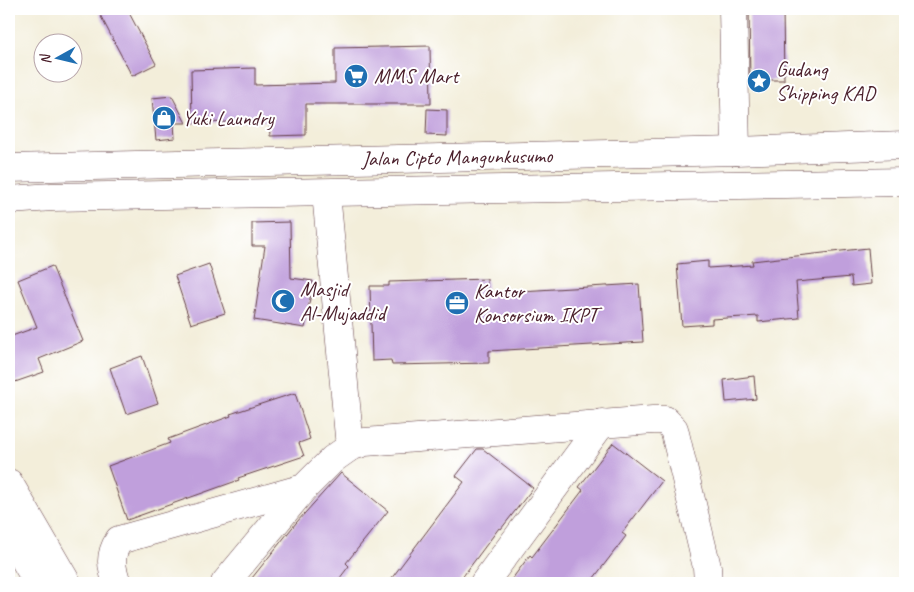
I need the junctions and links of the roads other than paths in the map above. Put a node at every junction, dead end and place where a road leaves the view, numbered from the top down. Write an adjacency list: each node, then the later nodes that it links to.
1 (733, 9): 3 (street)
2 (905, 145): 3 (street, Jalan Cipto Mangunkusumo)
3 (736, 151): 4 (street, Jalan Cipto Mangunkusumo)
4 (9, 168)
5 (905, 182): 6 (street, Jalan Cipto Mangunkusumo)
6 (326, 193): 7 (street, Jalan Cipto Mangunkusumo); 9 (street)
7 (9, 200)
8 (602, 423): 9 (street); 17 (street); 18 (street)
9 (350, 447): 11 (street)
10 (9, 483): 14 (street)
11 (304, 488): 15 (street); 16 (street)
12 (9, 533): 13 (street)
13 (38, 583)
14 (67, 583)
15 (117, 583)
16 (224, 583)
17 (484, 583)
18 (708, 583)

